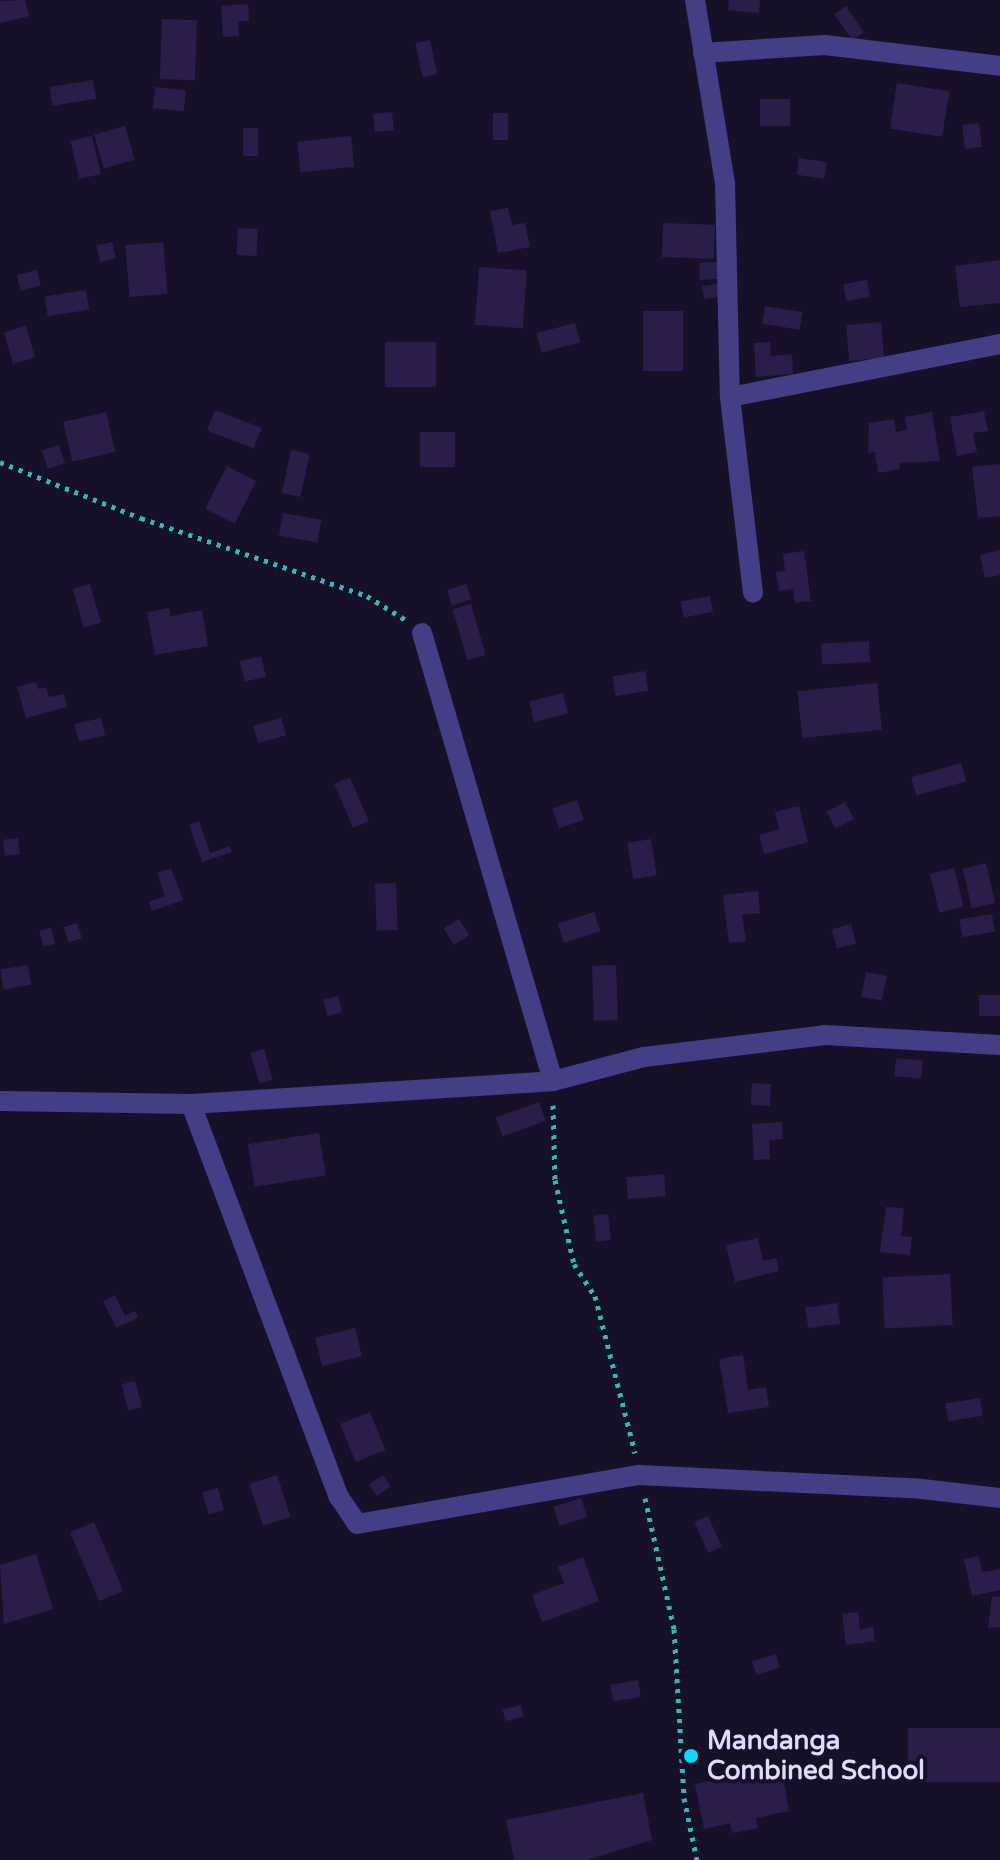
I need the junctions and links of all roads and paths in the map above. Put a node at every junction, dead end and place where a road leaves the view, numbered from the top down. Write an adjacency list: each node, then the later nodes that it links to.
1 (695, 0): 2 (street)
2 (703, 53): 3 (street); 5 (street)
3 (1000, 66)
4 (1000, 344): 5 (street)
5 (730, 397): 7 (street)
6 (0, 462): 8 (path)
7 (753, 593)
8 (422, 633): 10 (street)
9 (1000, 1045): 10 (street)
10 (553, 1081): 12 (street)
11 (0, 1101): 12 (street)
12 (191, 1104): 13 (street)
13 (1000, 1498)

